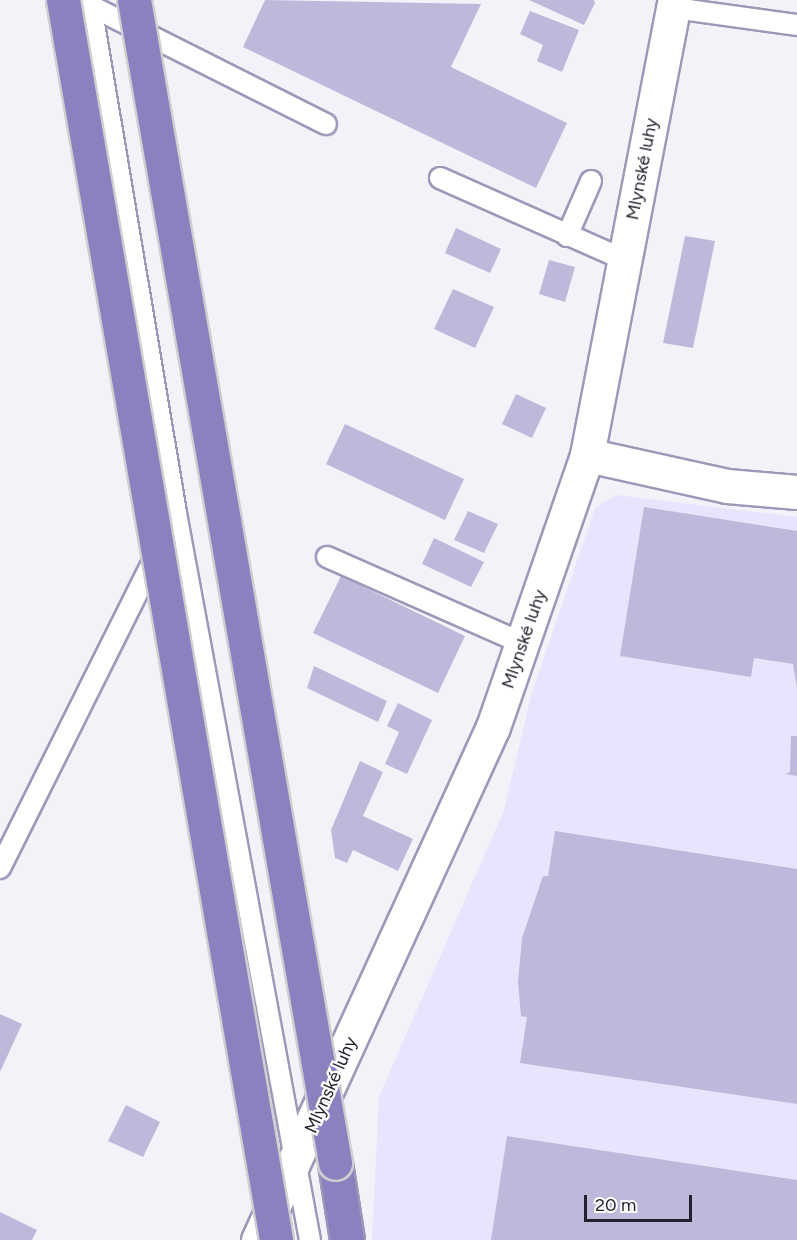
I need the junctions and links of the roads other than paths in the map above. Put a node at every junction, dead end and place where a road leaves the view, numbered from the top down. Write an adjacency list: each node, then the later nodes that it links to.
1 (135, 0): 20 (highway, bridge)
2 (81, 2): 5 (lane); 12 (lane); 18 (highway, bridge)
3 (674, 4): 4 (lane); 9 (street, Mlynské luhy)
4 (797, 25)
5 (326, 124)
6 (440, 178): 8 (lane)
7 (591, 181): 8 (lane)
8 (567, 236): 9 (lane)
9 (625, 260): 10 (street, Mlynské luhy)
10 (587, 455): 11 (street); 14 (street, Mlynské luhy)
11 (797, 492)
12 (176, 513): 15 (lane); 16 (lane)
13 (327, 557): 14 (lane)
14 (522, 644): 16 (street, Mlynské luhy)
15 (0, 868)
16 (297, 1160): 17 (street, Mlynské luhy); 19 (lane)
17 (258, 1240)
18 (276, 1240)
19 (310, 1240)
20 (347, 1240)

